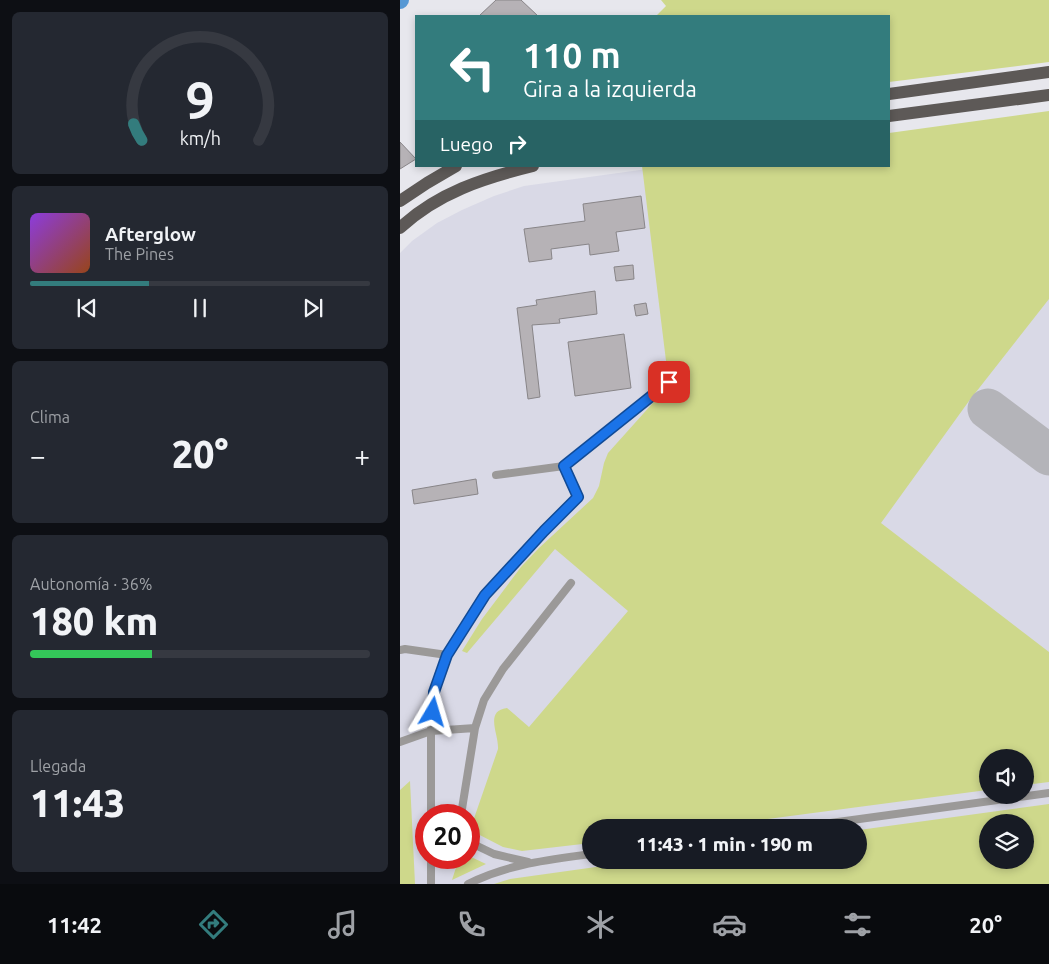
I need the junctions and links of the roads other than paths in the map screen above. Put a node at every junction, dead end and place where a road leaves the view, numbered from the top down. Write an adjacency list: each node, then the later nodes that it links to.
1 (1049, 72): 2 (main road)
2 (890, 94)
3 (1049, 95): 4 (main road)
4 (890, 116)
5 (454, 167): 7 (main road)
6 (529, 167): 8 (main road)
7 (400, 201)
8 (400, 228)
9 (669, 382): 10 (lane)
10 (564, 466): 11 (lane); 14 (lane)
11 (496, 475)
12 (572, 583): 15 (lane)
13 (400, 650): 14 (lane)
14 (447, 655): 16 (lane)
15 (475, 728): 16 (lane); 20 (lane)
16 (432, 731): 17 (lane); 19 (lane)
17 (400, 742)
18 (1049, 794): 21 (lane)
19 (431, 804)
20 (463, 804)
21 (862, 819)
22 (480, 847): 24 (lane)
23 (582, 855): 24 (lane)
24 (530, 863): 27 (lane)
25 (431, 869): 26 (lane)
26 (430, 884)
27 (468, 884)

